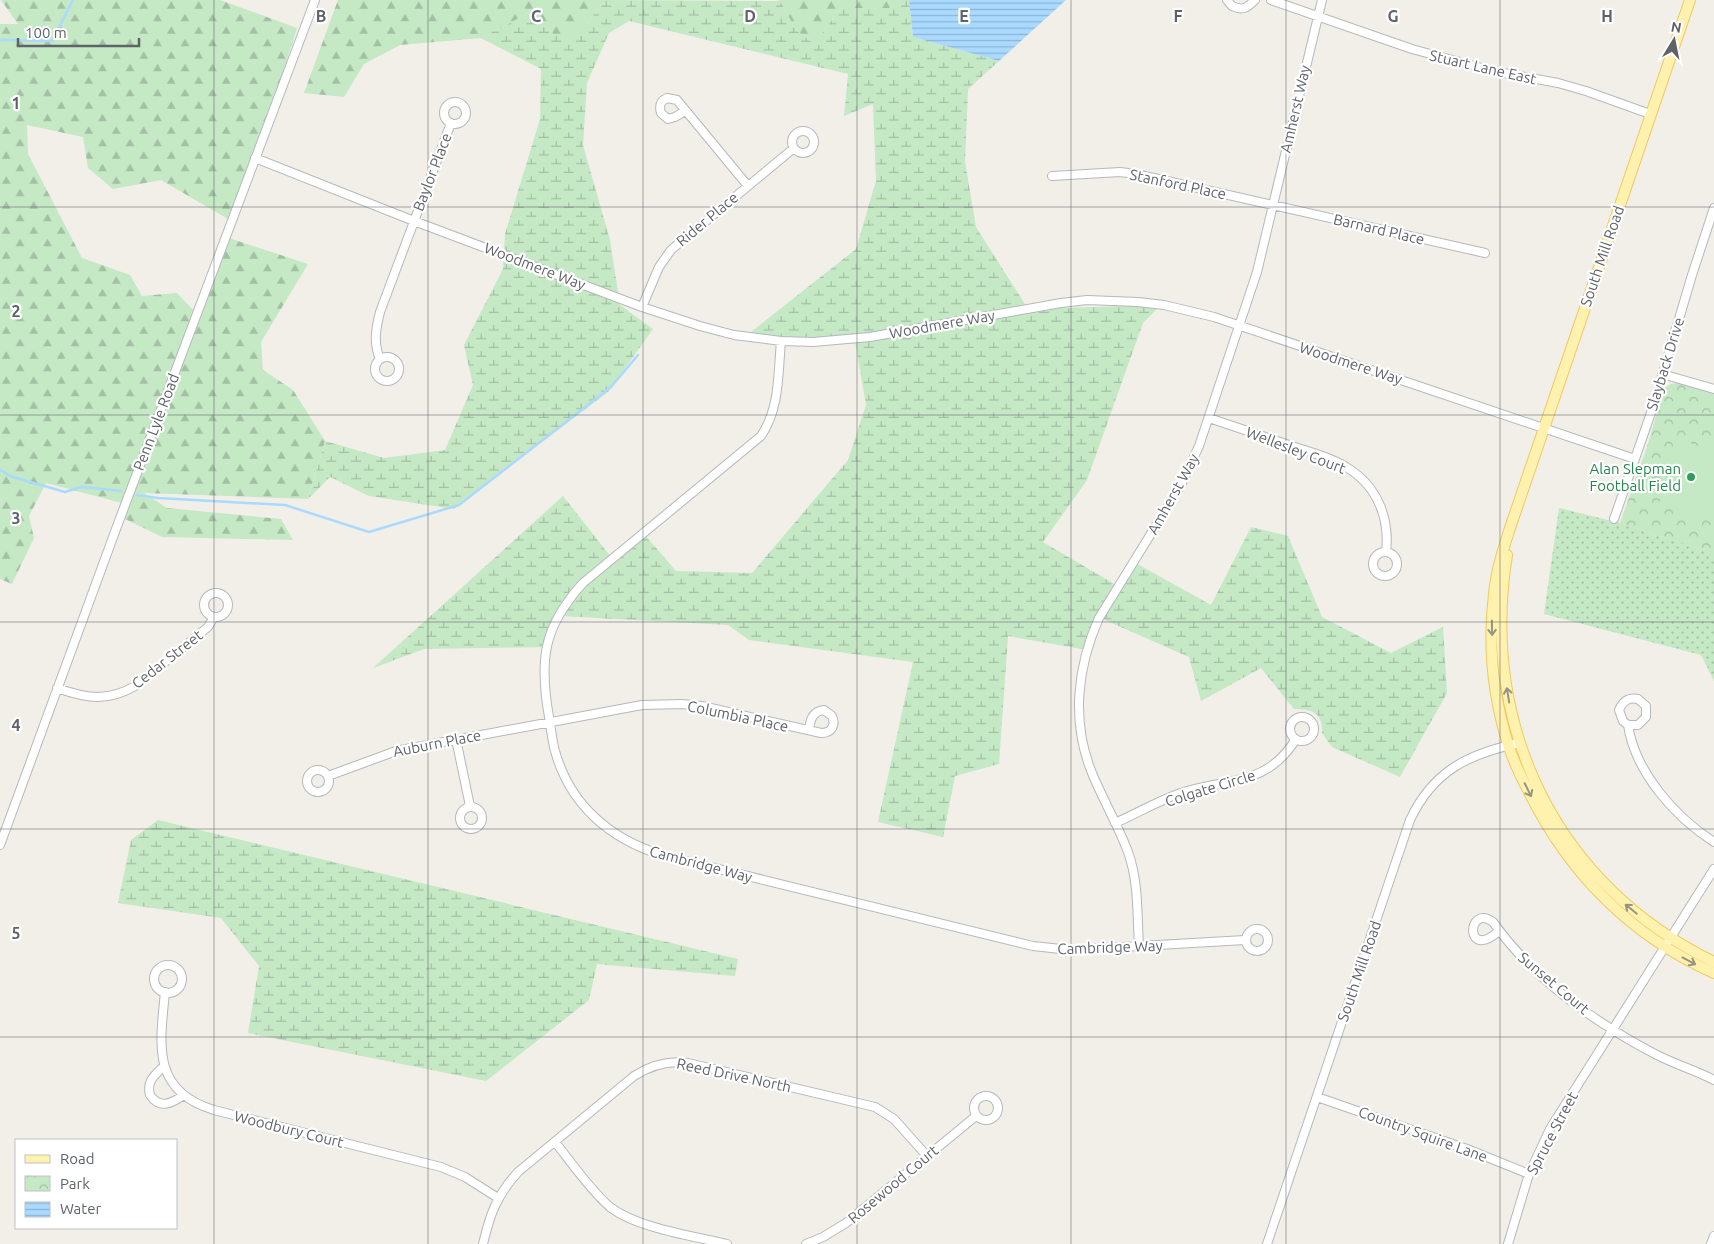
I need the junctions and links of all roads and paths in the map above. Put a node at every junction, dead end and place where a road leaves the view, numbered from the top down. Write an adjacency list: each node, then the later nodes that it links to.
1 (314, 0): 12 (street, Penn Lyle Road)
2 (1227, 0): 3 (street)
3 (1255, 0)
4 (1271, 0): 7 (street, Stuart Lane East)
5 (1322, 0): 7 (street, Amherst Way)
6 (1690, 0): 9 (main road, South Mill Road)
7 (1317, 16): 9 (street, Stuart Lane East); 15 (street, Amherst Way)
8 (686, 111): 14 (street)
9 (1650, 114): 26 (main road, South Mill Road)
10 (451, 124): 17 (street, Baylor Place)
11 (794, 148): 14 (street, Rider Place)
12 (255, 158): 17 (street, Woodmere Way); 32 (street, Penn Lyle Road)
13 (1052, 176): 15 (street, Stanford Place)
14 (748, 186): 19 (street, Rider Place)
15 (1273, 205): 18 (street, Barnard Place); 20 (street, Amherst Way)
16 (1713, 214): 23 (street, Slayback Drive)
17 (414, 221): 19 (street, Woodmere Way); 22 (street, Baylor Place)
18 (1485, 253)
19 (642, 307): 21 (street, Woodmere Way)
20 (1240, 326): 21 (street, Woodmere Way); 25 (street, Amherst Way); 26 (street, Woodmere Way)
21 (781, 341): 33 (street, Cambridge Way)
22 (380, 360)
23 (1662, 374): 24 (street); 27 (street, Slayback Drive)
24 (1714, 389)
25 (1208, 418): 30 (street, Wellesley Court); 42 (street, Amherst Way)
26 (1544, 427): 27 (street, Woodmere Way); 28 (main road, South Mill Road)
27 (1635, 459): 29 (street, Slayback Drive)
28 (1515, 513): 38 (main road, South Mill Road, one-way to 28); 39 (main road, South Mill Road, one-way to 39)
29 (1614, 519)
30 (1386, 552)
31 (214, 617): 32 (street, Cedar Street)
32 (57, 688): 44 (street, Penn Lyle Road)
33 (550, 722): 35 (street, Columbia Place); 36 (street, Auburn Place); 49 (street, Cambridge Way)
34 (1628, 725): 43 (street)
35 (809, 730)
36 (456, 739): 40 (street, Auburn Place); 41 (street)
37 (1296, 739): 42 (street, Colgate Circle)
38 (1519, 743): 39 (street, South Mill Road); 48 (main road, one-way to 38)
39 (1508, 745): 48 (main road, one-way to 48); 57 (street, South Mill Road)
40 (328, 776)
41 (470, 806)
42 (1114, 823): 49 (street, Amherst Way)
43 (1714, 842)
44 (0, 845)
45 (1714, 869): 48 (street, Spruce Street)
46 (1499, 931): 53 (street, Sunset Court)
47 (1246, 940): 49 (street, Cambridge Way)
48 (1668, 943): 50 (main road); 51 (main road, one-way to 51); 53 (street, Spruce Street)
49 (1139, 947)
50 (1714, 962)
51 (1714, 973)
52 (165, 992): 54 (street, Woodbury Court)
53 (1613, 1029): 55 (street); 61 (street, Spruce Street)
54 (164, 1066): 56 (street, Woodbury Court); 56 (street)
55 (1714, 1080)
56 (184, 1095): 62 (street, Woodbury Court)
57 (1317, 1097): 61 (street, Country Squire Lane); 67 (street, South Mill Road)
58 (976, 1116): 60 (street, Rosewood Court)
59 (555, 1142): 60 (street, Reed Drive North); 62 (street, Reed Drive North); 65 (street)
60 (926, 1156): 66 (street, Rosewood Court)
61 (1529, 1174): 68 (street, Spruce Street)
62 (498, 1198): 64 (street, Reed Drive North)
63 (1714, 1236): 69 (street)
64 (483, 1244)
65 (727, 1244)
66 (806, 1244)
67 (1267, 1244)
68 (1508, 1244)
69 (1711, 1244)

